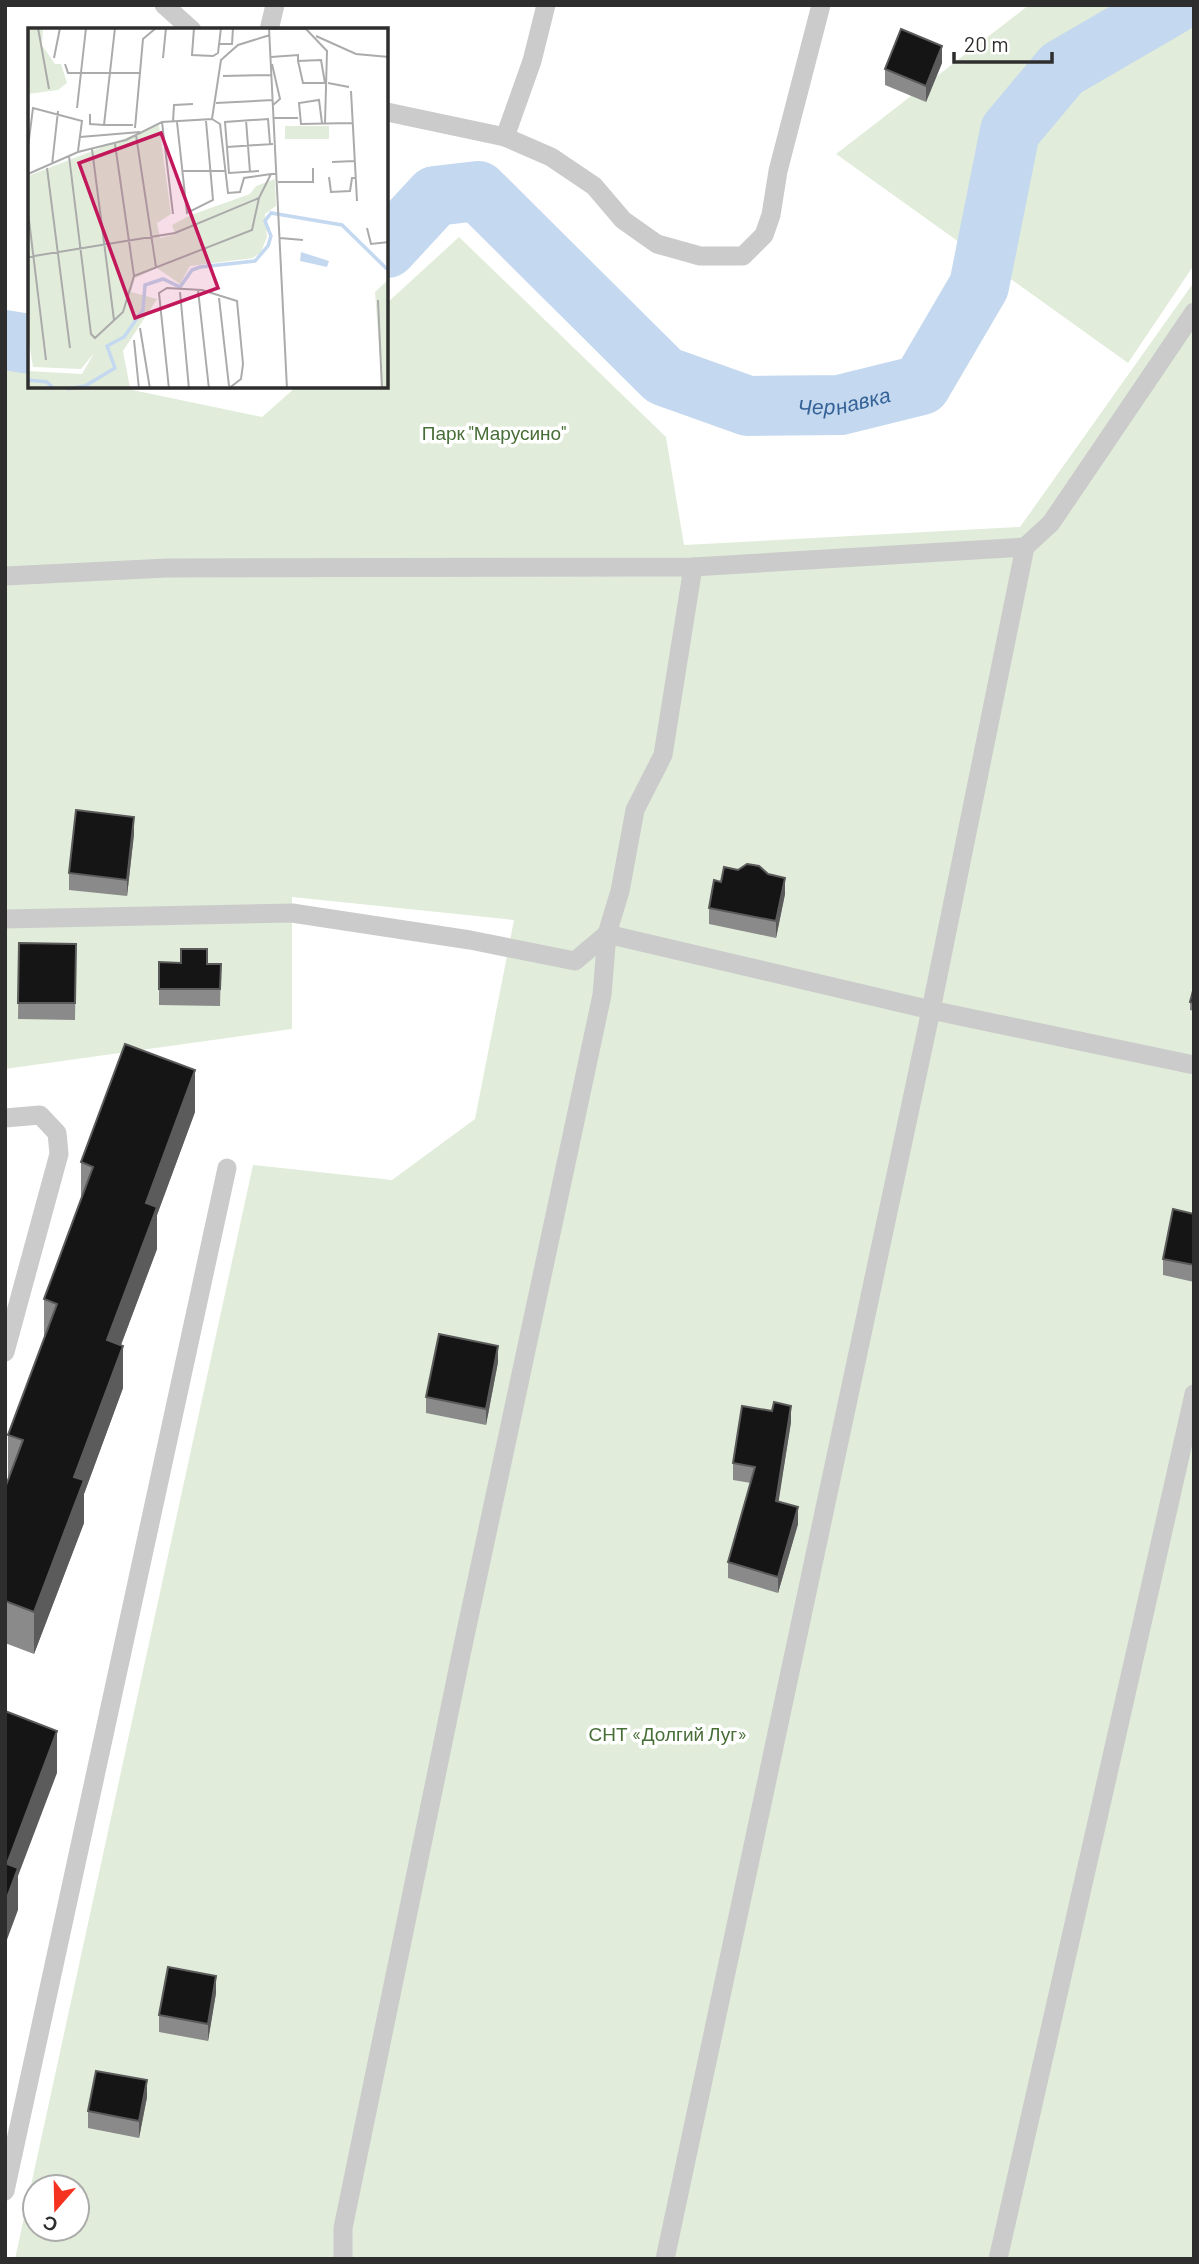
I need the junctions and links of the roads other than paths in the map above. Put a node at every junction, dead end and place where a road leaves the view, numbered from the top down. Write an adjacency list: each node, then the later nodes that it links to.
1 (164, 5): 5 (lane)
2 (275, 5): 6 (lane)
3 (546, 5): 8 (lane)
4 (821, 5): 8 (lane)
5 (190, 28)
6 (269, 28)
7 (388, 112): 8 (lane)
8 (505, 137)
9 (1194, 312): 10 (lane)
10 (1025, 547): 11 (lane); 15 (lane)
11 (693, 568): 12 (lane); 14 (lane)
12 (5, 576)
13 (5, 919): 14 (lane)
14 (607, 934): 15 (lane); 22 (lane)
15 (931, 1010): 16 (lane); 23 (lane)
16 (1194, 1065)
17 (5, 1118): 19 (lane)
18 (227, 1167): 21 (lane)
19 (5, 1352)
20 (1194, 1394): 24 (lane)
21 (5, 2191)
22 (343, 2259)
23 (665, 2259)
24 (998, 2259)

